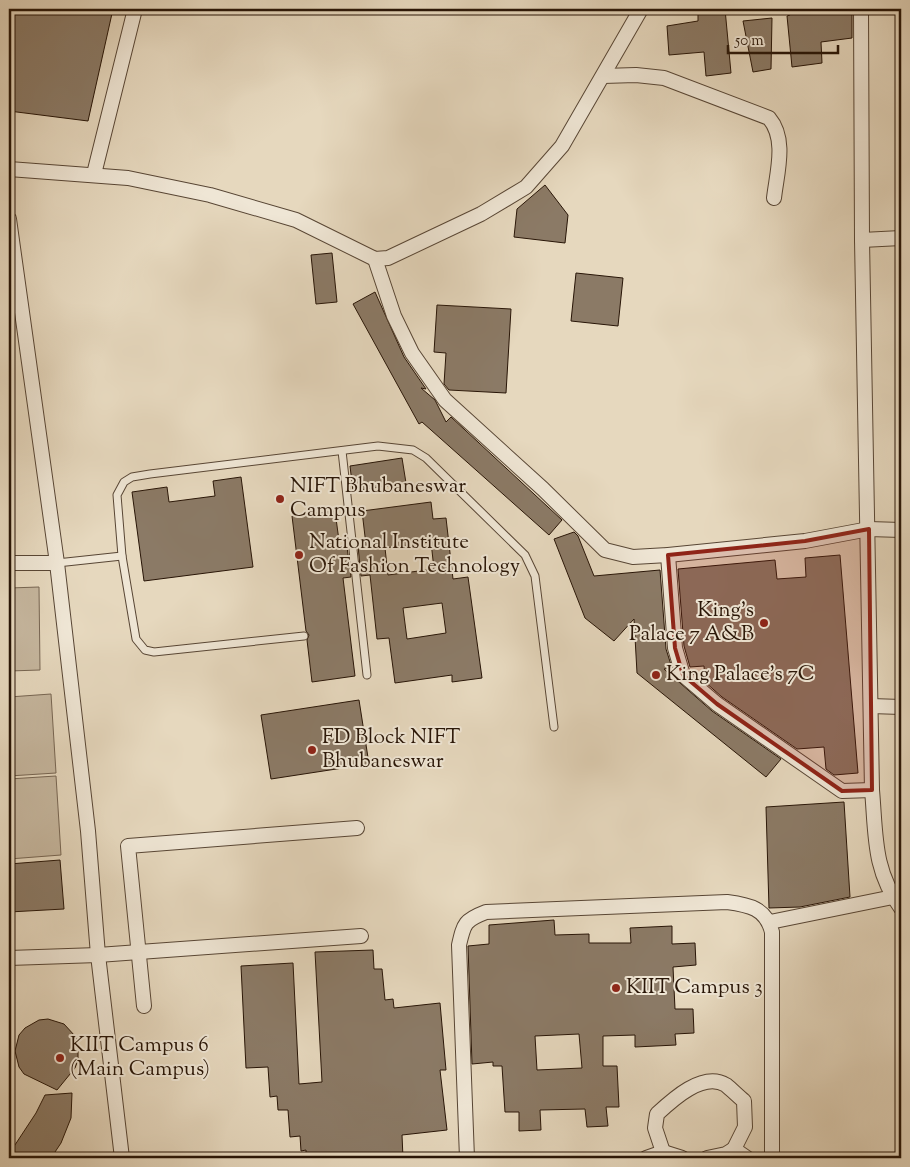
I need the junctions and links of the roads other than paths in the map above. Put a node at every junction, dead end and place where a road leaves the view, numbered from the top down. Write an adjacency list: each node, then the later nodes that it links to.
1 (135, 9): 6 (street)
2 (640, 9): 4 (street)
3 (861, 9): 10 (street)
4 (603, 76): 7 (street); 11 (street)
5 (9, 169): 6 (street)
6 (94, 174): 11 (street)
7 (774, 198)
8 (9, 219): 18 (street)
9 (901, 238): 10 (street)
10 (862, 240): 13 (street)
11 (375, 259): 15 (street)
12 (342, 451): 16 (lane); 20 (lane); 23 (lane)
13 (869, 529): 14 (street); 15 (street); 21 (street)
14 (901, 530)
15 (668, 555): 24 (street)
16 (122, 556): 18 (lane); 19 (lane)
17 (9, 563): 18 (street)
18 (57, 564): 31 (street)
19 (304, 636)
20 (367, 675)
21 (870, 706): 22 (street); 24 (street)
22 (901, 707)
23 (554, 728)
24 (872, 790): 26 (street)
25 (357, 828): 30 (street)
26 (893, 897): 27 (street); 28 (street)
27 (901, 908)
28 (770, 922): 37 (street); 42 (street)
29 (361, 936): 30 (street)
30 (138, 952): 31 (street); 33 (street)
31 (98, 955): 32 (street); 36 (street)
32 (9, 958)
33 (144, 1006)
34 (734, 1148): 35 (street); 40 (street); 41 (street)
35 (663, 1152): 38 (street); 39 (street)
36 (122, 1158)
37 (467, 1158)
38 (646, 1158)
39 (682, 1158)
40 (707, 1158)
41 (747, 1158)
42 (772, 1158)

